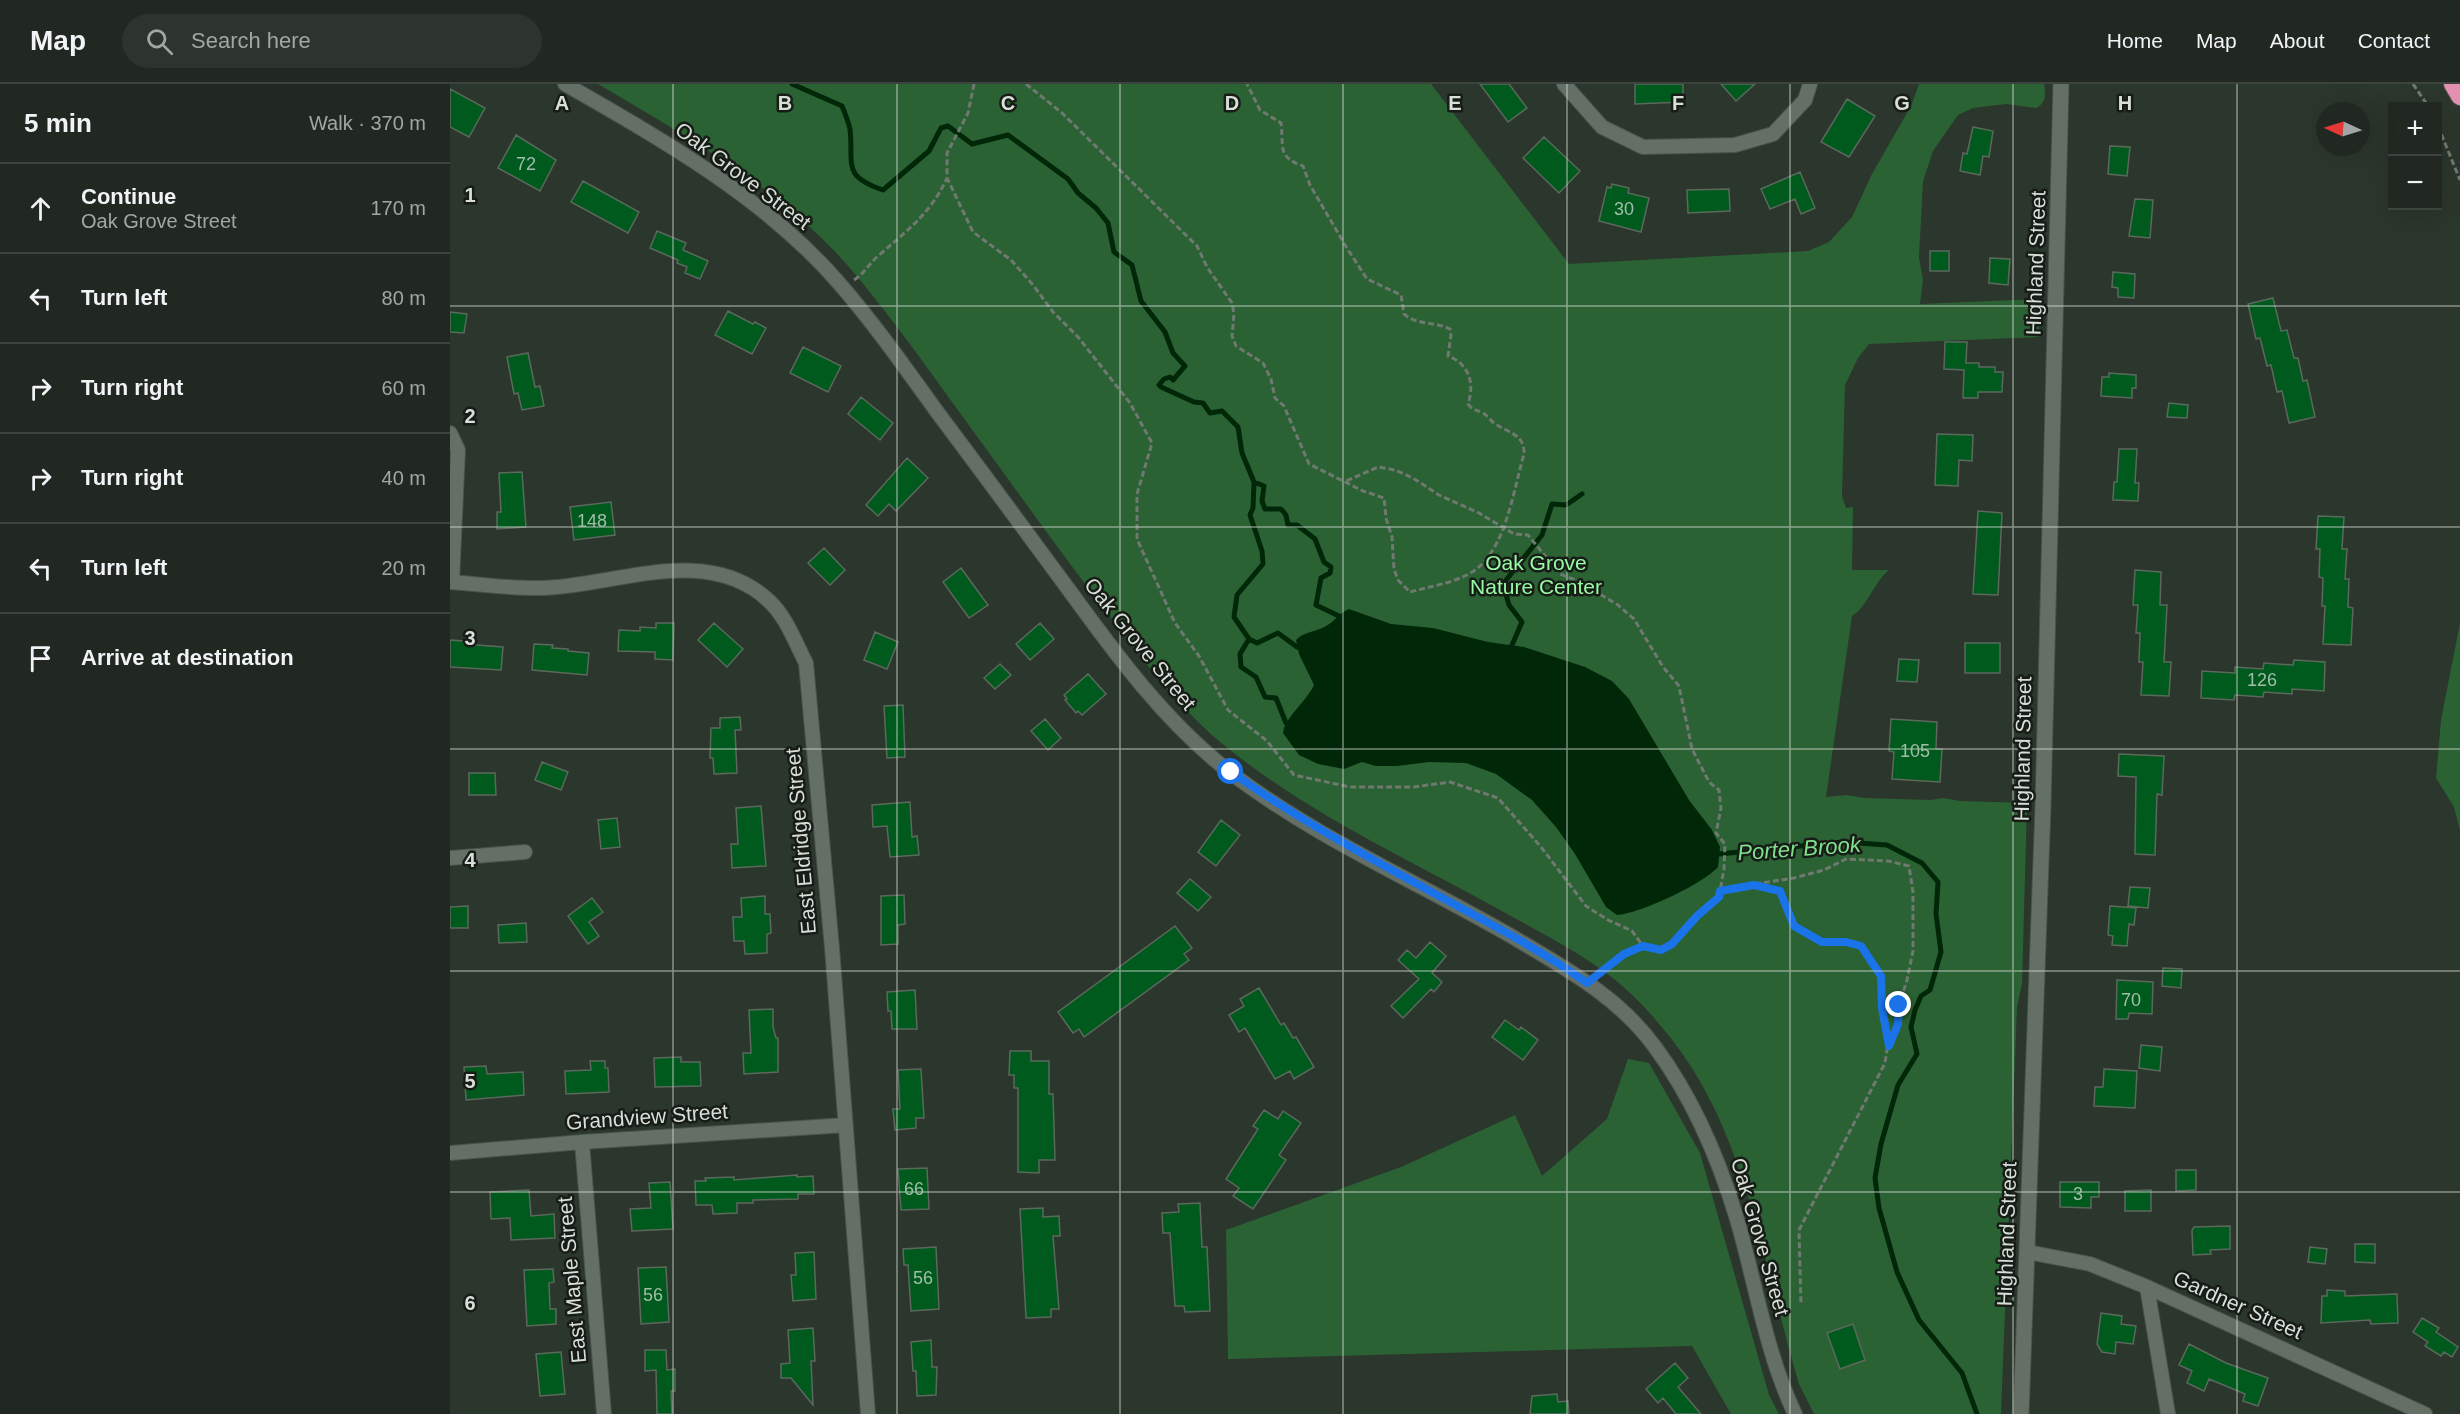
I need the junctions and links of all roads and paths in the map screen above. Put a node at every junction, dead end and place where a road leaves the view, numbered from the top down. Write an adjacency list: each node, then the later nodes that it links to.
1 (565, 84): 15 (street, Oak Grove Street)
2 (973, 84): 13 (path)
3 (1026, 84): 17 (path)
4 (1247, 84): 18 (path)
5 (1564, 84): 6 (street)
6 (1810, 84)
7 (2061, 84): 30 (main road, Highland Street)
8 (2413, 84): 11 (path)
9 (2453, 84): 10 (highway)
10 (2460, 96)
11 (2425, 102)
12 (2442, 136): 14 (path)
13 (947, 178): 15 (path); 24 (path)
14 (2460, 180)
15 (842, 286): 25 (street, Oak Grove Street)
16 (450, 433): 19 (street)
17 (1344, 482): 18 (path); 18 (path)
18 (1504, 527): 23 (path)
19 (451, 582): 27 (street, East Eldridge Street)
20 (525, 852): 21 (street)
21 (450, 858)
22 (1754, 885): 23 (path); 26 (path); 26 (path)
23 (1720, 891): 24 (path)
24 (1643, 946): 25 (path)
25 (1587, 983): 35 (street, Oak Grove Street)
26 (1889, 1046): 32 (path)
27 (846, 1125): 28 (street, Grandview Street); 34 (street, East Eldridge Street)
28 (582, 1142): 29 (street, Grandview Street); 33 (street, East Maple Street)
29 (450, 1153)
30 (2028, 1252): 31 (street, Gardner Street); 36 (main road, Highland Street)
31 (2147, 1287): 37 (street); 38 (street, Gardner Street)
32 (1801, 1305)
33 (604, 1414)
34 (868, 1414)
35 (1795, 1414)
36 (2021, 1414)
37 (2169, 1414)
38 (2425, 1414)

